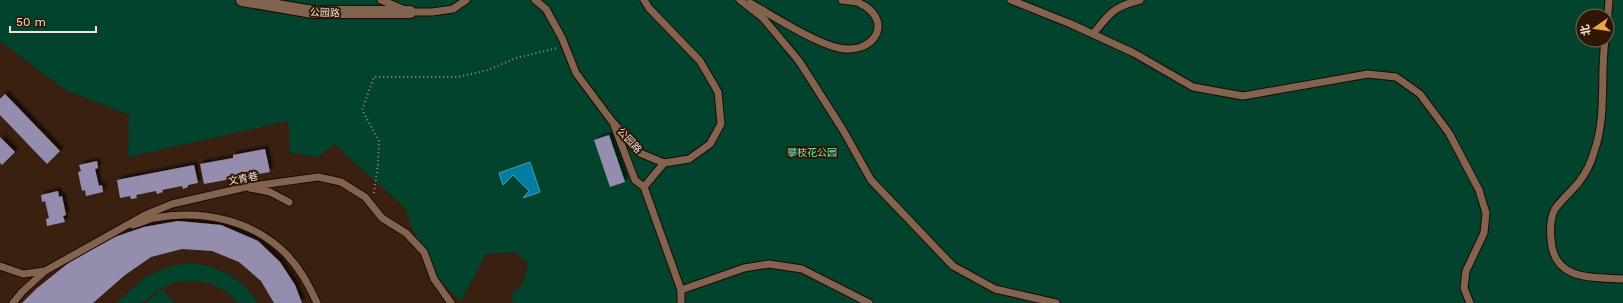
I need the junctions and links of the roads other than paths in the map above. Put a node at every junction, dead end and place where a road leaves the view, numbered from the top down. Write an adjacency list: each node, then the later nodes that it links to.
1 (242, 0): 11 (street, 公园路)
2 (381, 0): 11 (lane, 公园路)
3 (466, 0): 11 (lane, 公园路)
4 (536, 0): 14 (lane, 公园路)
5 (644, 0): 15 (lane)
6 (740, 0): 29 (lane)
7 (744, 0): 8 (lane)
8 (842, 0)
9 (1010, 0): 12 (lane)
10 (1140, 0): 12 (lane)
11 (410, 12)
12 (1093, 34): 30 (lane)
13 (1605, 48): 22 (lane)
14 (611, 120): 15 (lane, 公园路); 17 (lane)
15 (664, 163): 17 (lane)
16 (246, 187): 18 (lane); 19 (lane, 文青巷); 26 (lane, 文青巷)
17 (644, 187): 23 (lane)
18 (290, 202)
19 (120, 230): 21 (lane, 文青巷); 25 (lane)
20 (0, 266): 21 (lane, 文青巷)
21 (45, 271): 24 (lane)
22 (1623, 279)
23 (681, 290): 27 (lane); 28 (lane)
24 (13, 303)
25 (317, 303)
26 (451, 303)
27 (681, 303)
28 (869, 303)
29 (1056, 303)
30 (1470, 303)

